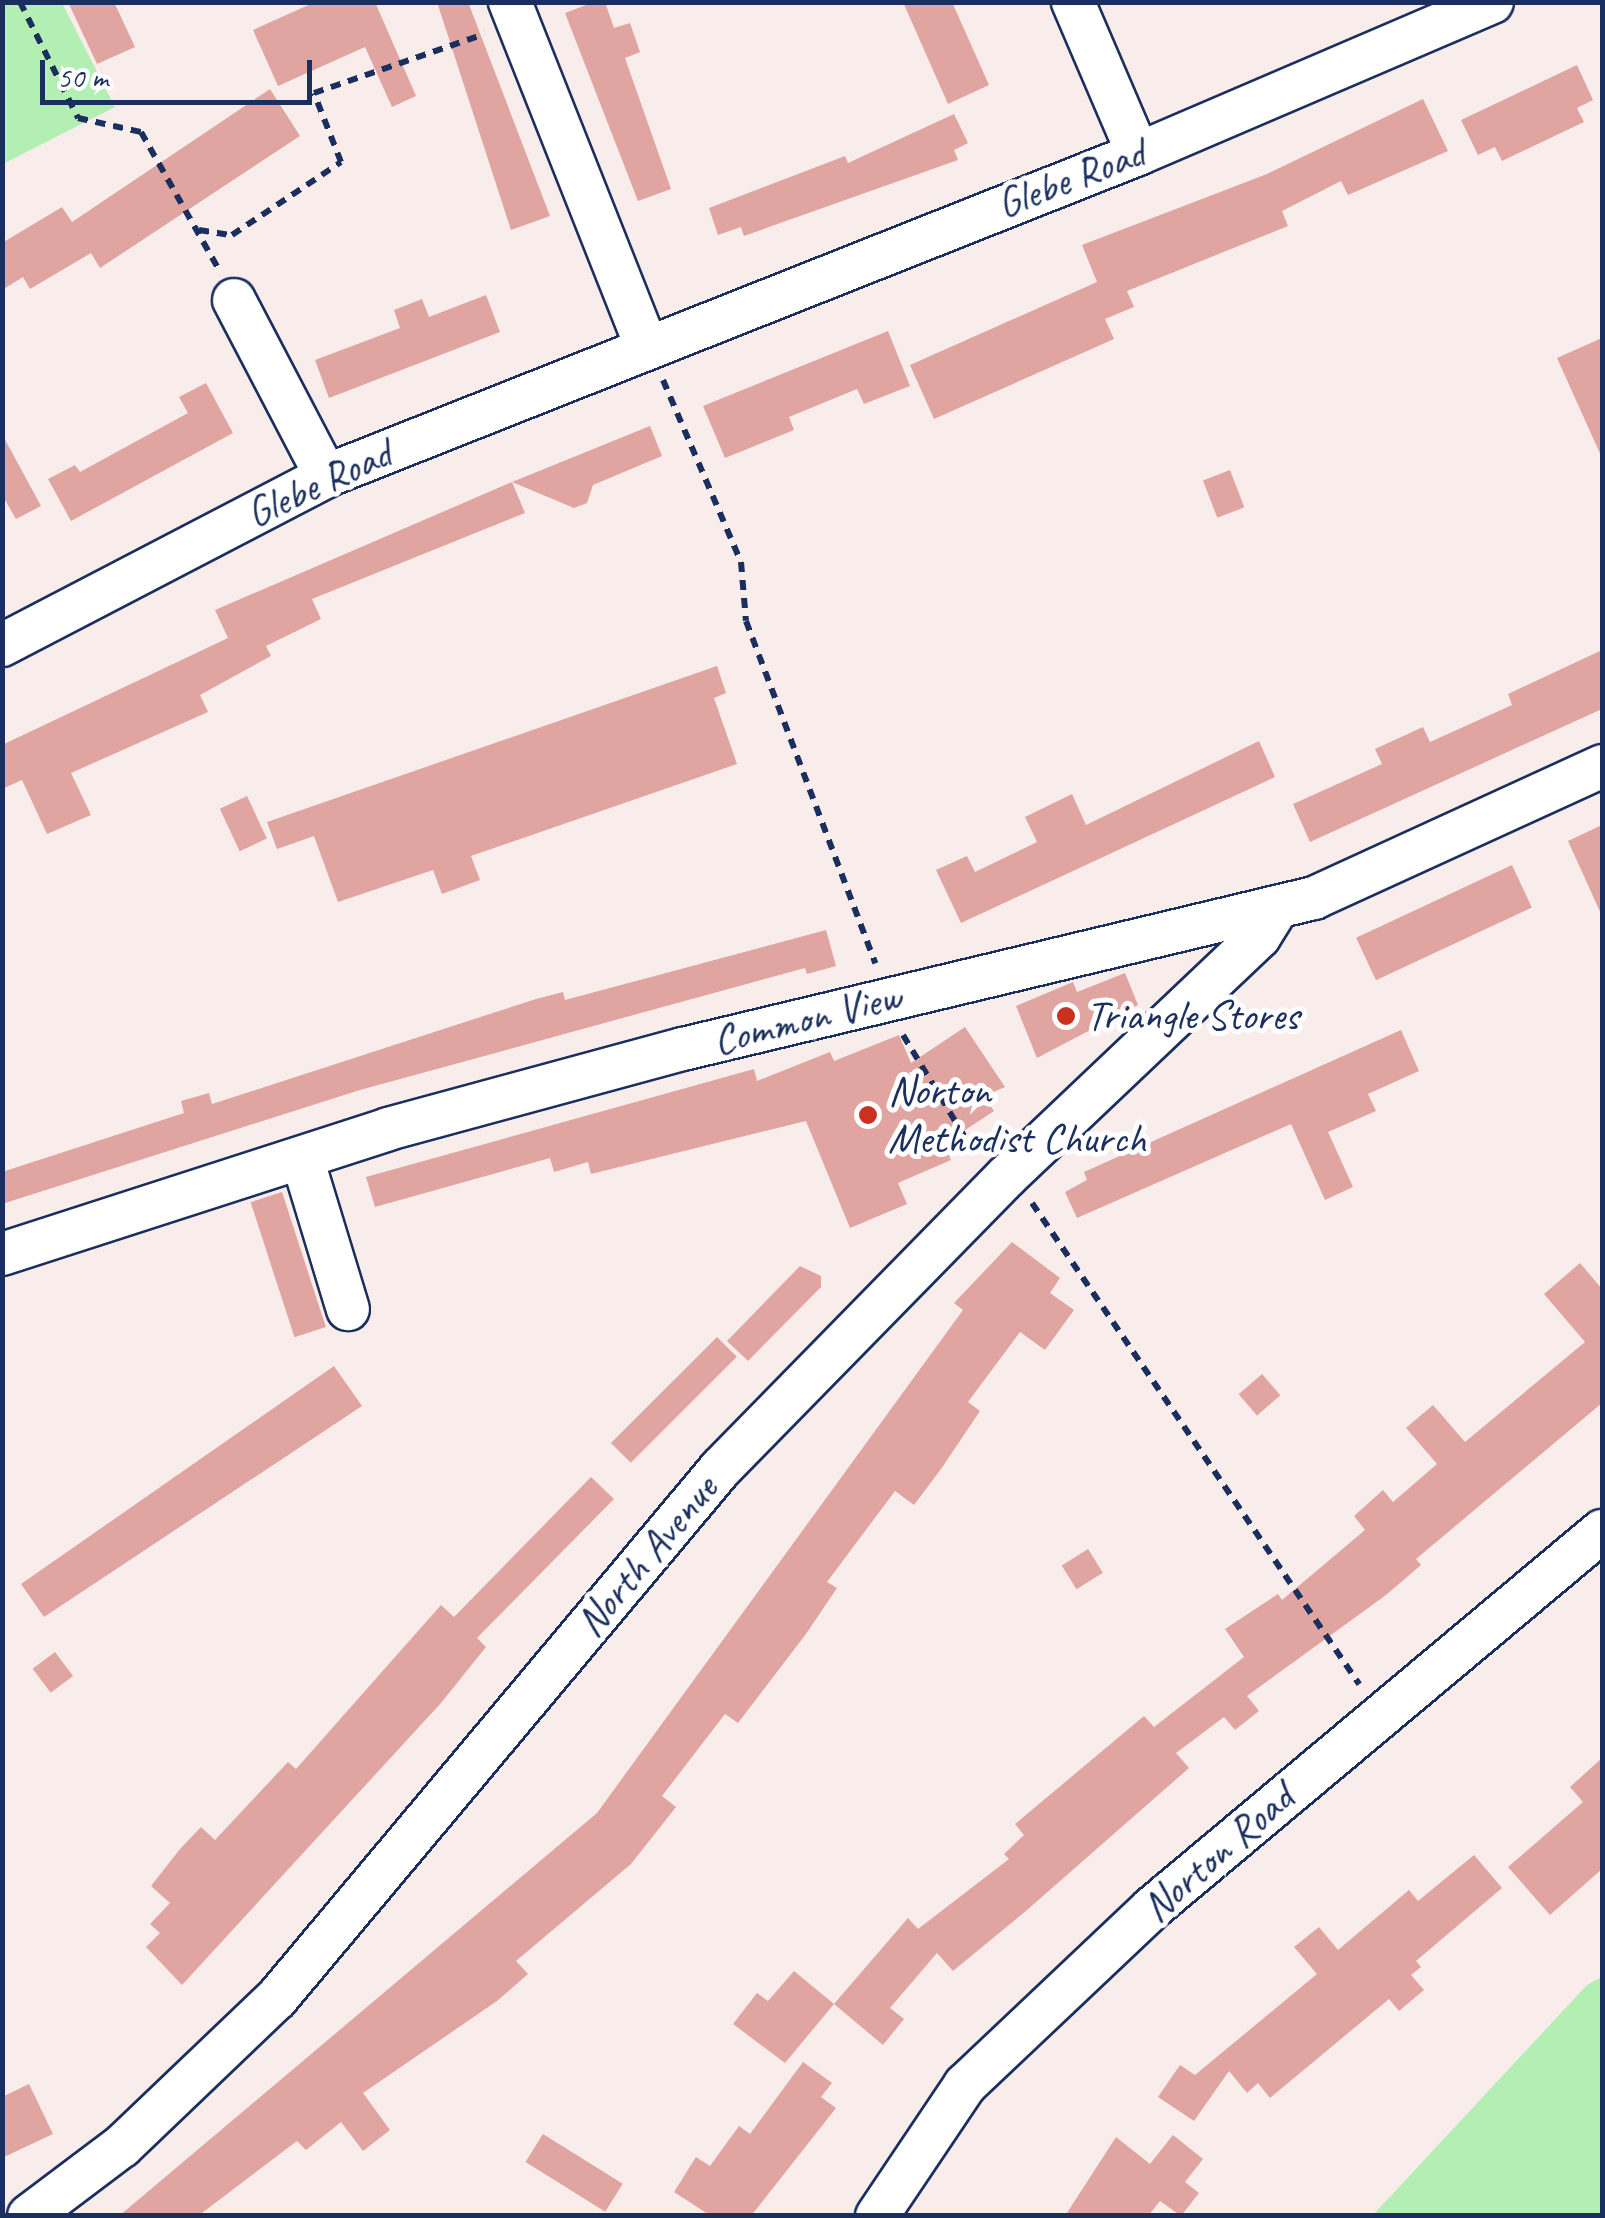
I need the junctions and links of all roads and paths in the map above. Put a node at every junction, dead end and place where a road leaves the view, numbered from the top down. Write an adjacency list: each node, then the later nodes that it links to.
1 (20, 2): 6 (path)
2 (1073, 2): 5 (street)
3 (1492, 2): 5 (street, Glebe Road)
4 (514, 12): 6 (path); 8 (street)
5 (1138, 154): 8 (street, Glebe Road)
6 (199, 230): 7 (path)
7 (234, 300): 9 (street)
8 (645, 343): 9 (street, Glebe Road); 13 (path)
9 (326, 476): 10 (street, Glebe Road)
10 (2, 645)
11 (1602, 766): 12 (street, Common View)
12 (1278, 906): 13 (street, Common View); 15 (street, North Avenue)
13 (885, 1000): 14 (street, Common View); 15 (path)
14 (302, 1158): 16 (street, Common View); 17 (street)
15 (1006, 1177): 19 (path); 20 (street, North Avenue)
16 (2, 1254)
17 (348, 1309)
18 (1602, 1532): 19 (street, Norton Road)
19 (1380, 1714): 21 (street, Norton Road)
20 (29, 2216)
21 (877, 2216)

